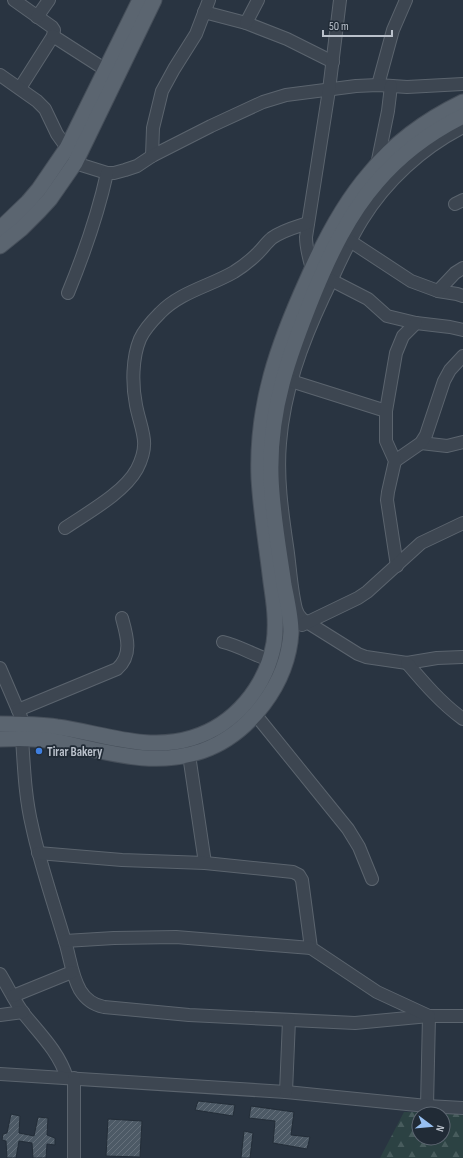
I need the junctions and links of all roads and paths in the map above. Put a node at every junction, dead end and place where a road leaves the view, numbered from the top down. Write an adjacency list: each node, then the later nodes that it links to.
1 (14, 0): 9 (street)
2 (49, 0): 9 (street)
3 (140, 0): 13 (main road)
4 (154, 0): 25 (main road)
5 (258, 0): 10 (street)
6 (340, 0): 12 (street)
7 (406, 0): 16 (street)
8 (207, 6): 10 (street); 24 (street)
9 (37, 17): 11 (street)
10 (246, 23): 12 (street)
11 (53, 36): 13 (street); 18 (street)
12 (333, 62): 19 (street)
13 (106, 70): 23 (main road)
14 (0, 75): 18 (street)
15 (463, 84): 17 (street)
16 (378, 85): 17 (street); 19 (street)
17 (391, 86): 26 (street)
18 (20, 88): 23 (street)
19 (329, 90): 24 (street); 28 (street)
20 (463, 102): 26 (main road)
21 (463, 116): 33 (main road)
22 (463, 127): 30 (street)
23 (67, 148): 29 (main road)
24 (152, 156): 27 (street)
25 (75, 163): 27 (street); 31 (main road)
26 (377, 165): 33 (main road)
27 (107, 173): 35 (street)
28 (308, 223): 33 (street); 47 (street)
29 (0, 229)
30 (350, 241): 33 (street); 34 (street)
31 (1, 243)
32 (463, 268): 34 (street)
33 (321, 275): 37 (main road); 38 (street); 41 (street)
34 (438, 291): 36 (street)
35 (68, 293)
36 (463, 296)
37 (298, 316): 52 (main road); 55 (main road)
38 (416, 323): 39 (street); 42 (street)
39 (463, 330)
40 (462, 361): 44 (street)
41 (291, 381): 42 (street); 49 (street)
42 (386, 411): 45 (street)
43 (463, 442): 44 (street)
44 (421, 443): 45 (street)
45 (395, 461): 48 (street)
46 (463, 522): 48 (street)
47 (65, 528)
48 (397, 566): 51 (street)
49 (296, 610): 51 (street); 52 (street)
50 (122, 618): 59 (street)
51 (306, 622): 52 (street); 56 (street)
52 (291, 630): 58 (main road)
53 (223, 642): 55 (street)
54 (463, 657): 56 (street)
55 (269, 663): 58 (main road); 63 (main road)
56 (407, 663): 61 (street)
57 (0, 668): 59 (street)
58 (282, 671): 60 (main road)
59 (18, 710): 63 (street)
60 (255, 714): 65 (main road); 68 (street)
61 (463, 719)
62 (0, 724): 63 (main road)
63 (23, 731): 64 (main road); 65 (main road); 66 (street)
64 (0, 739)
65 (189, 755): 67 (street)
66 (38, 853): 67 (street); 69 (street)
67 (205, 863): 70 (street)
68 (372, 878)
69 (65, 941): 70 (street); 71 (street)
70 (311, 948): 76 (street)
71 (72, 972): 73 (street); 78 (street)
72 (0, 974): 73 (street)
73 (14, 996): 74 (street)
74 (23, 1012): 75 (street); 80 (street)
75 (0, 1015)
76 (430, 1016): 77 (street); 78 (street); 82 (street)
77 (463, 1016)
78 (289, 1020): 81 (street)
79 (0, 1074): 80 (street)
80 (71, 1078): 81 (street); 85 (street)
81 (286, 1092): 82 (street)
82 (427, 1106)
83 (451, 1107): 84 (street)
84 (463, 1108)
85 (74, 1158)

